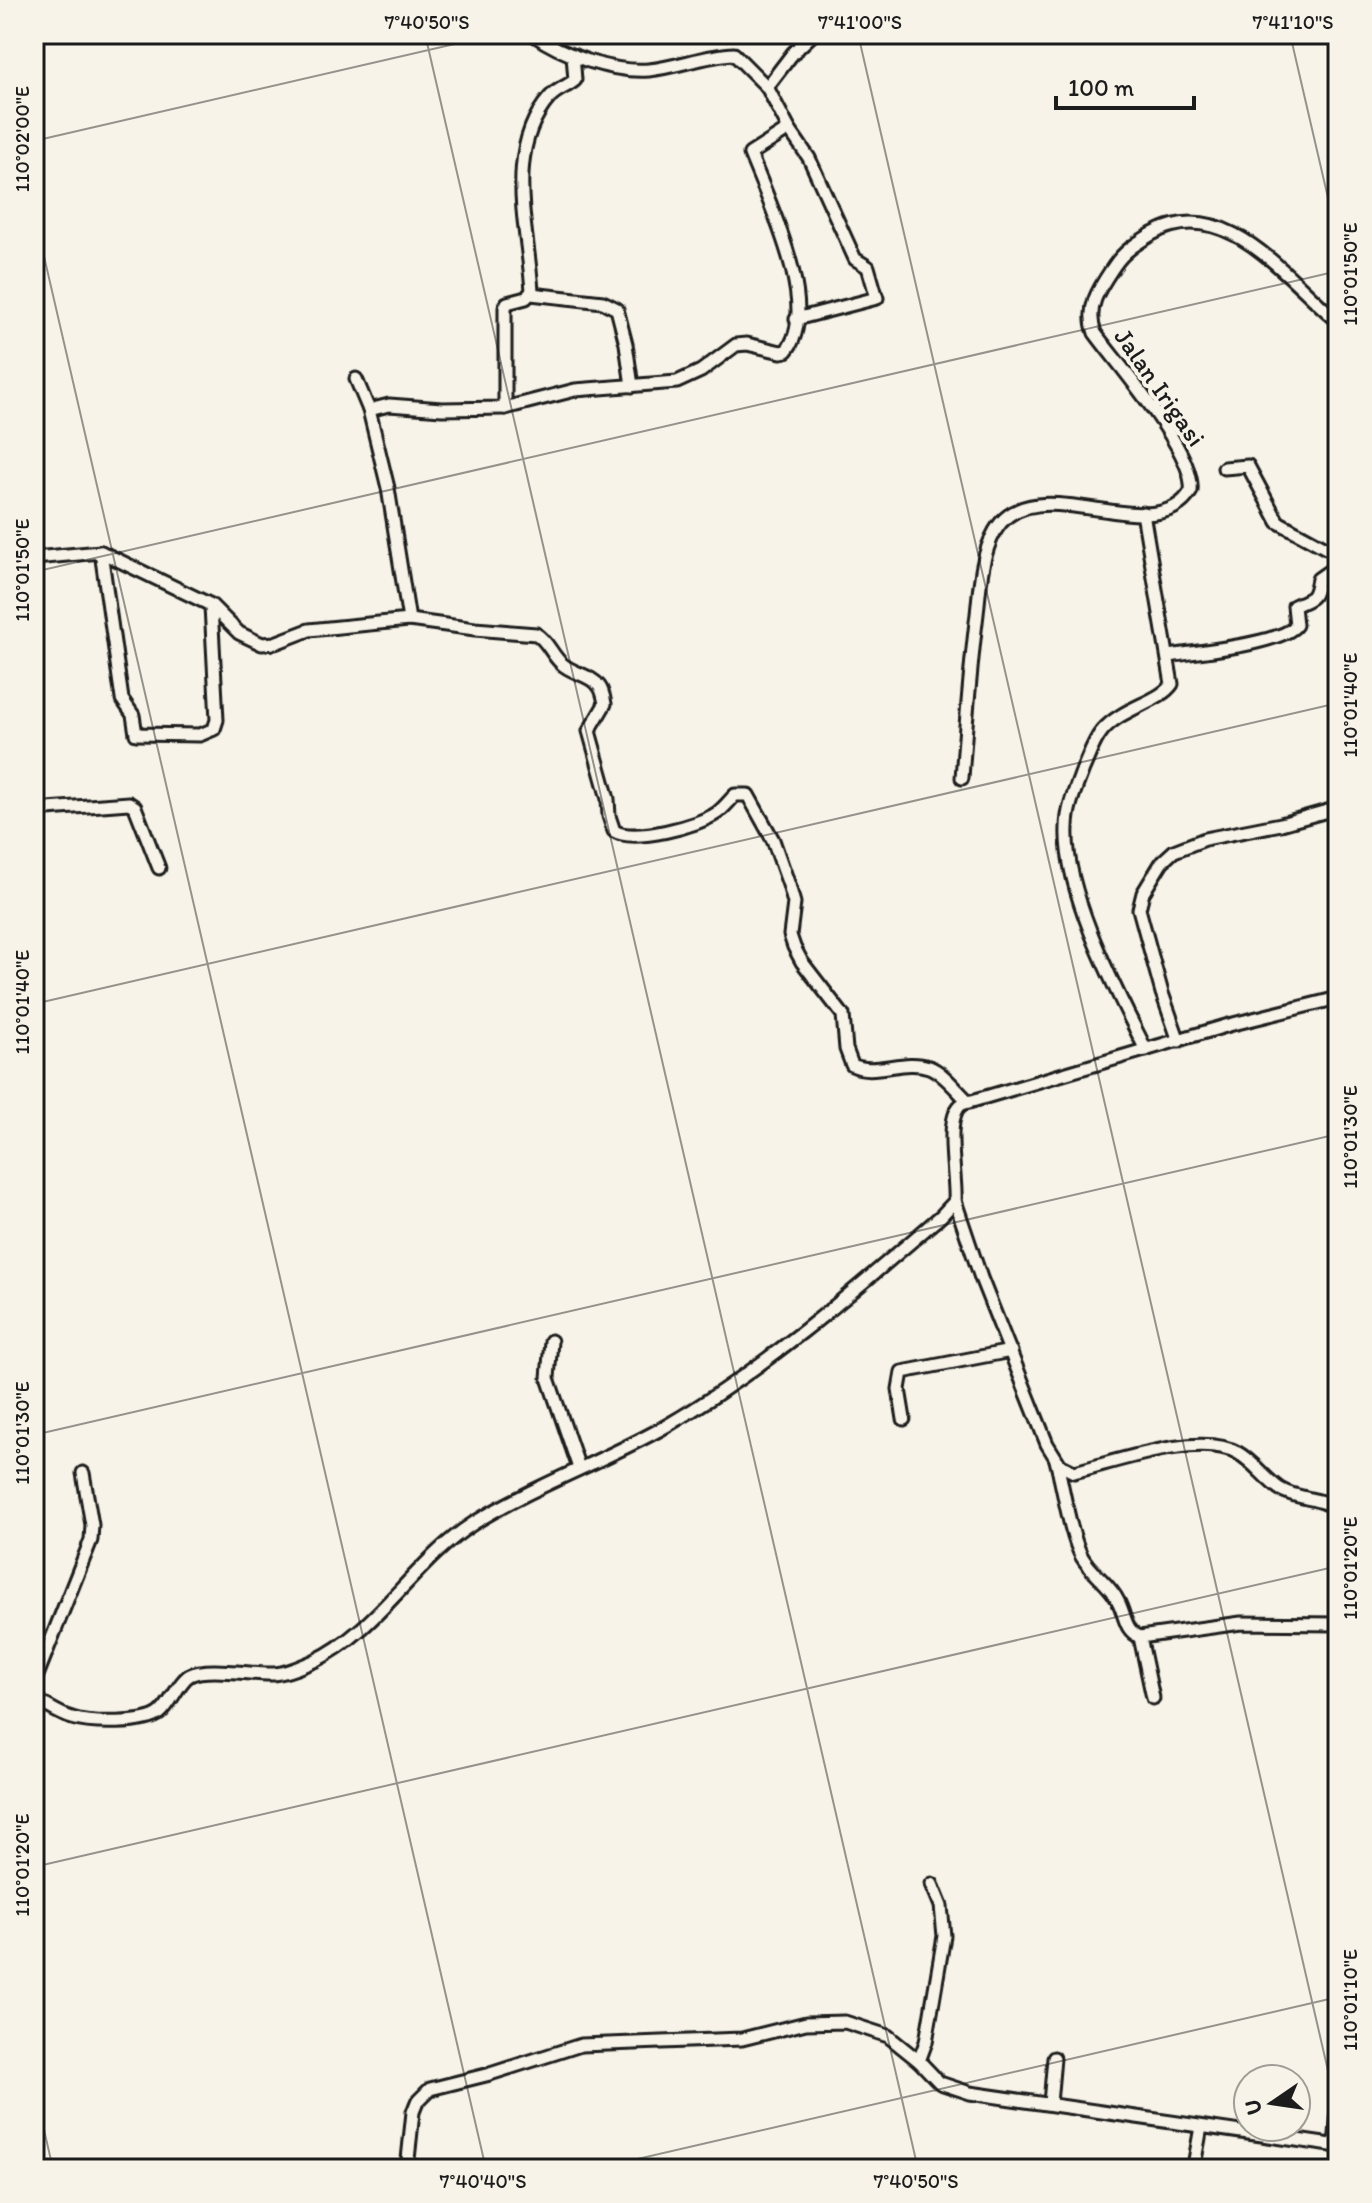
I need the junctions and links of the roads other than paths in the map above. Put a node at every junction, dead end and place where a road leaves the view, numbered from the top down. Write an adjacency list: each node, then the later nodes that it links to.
1 (533, 34): 3 (street)
2 (813, 34): 4 (street)
3 (573, 55): 4 (street); 6 (street)
4 (767, 87): 5 (street)
5 (789, 129): 7 (street); 7 (street)
6 (531, 294): 10 (street); 11 (street)
7 (796, 319): 10 (street)
8 (1338, 321): 14 (street, Jalan Irigasi)
9 (356, 379): 12 (street)
10 (632, 386): 11 (street)
11 (505, 408): 12 (street)
12 (369, 410): 20 (street)
13 (1224, 468): 15 (street)
14 (1143, 513): 21 (street); 22 (street, Jalan Irigasi)
15 (1338, 547)
16 (101, 552): 17 (street); 19 (street); 19 (street)
17 (34, 558)
18 (1338, 565): 21 (street)
19 (211, 605): 20 (street)
20 (409, 620): 29 (street)
21 (1168, 656): 28 (street)
22 (962, 778)
23 (1338, 808): 27 (street)
24 (34, 810): 25 (street)
25 (159, 868)
26 (1338, 998): 27 (street)
27 (1179, 1041): 28 (street)
28 (1146, 1050): 29 (street)
29 (968, 1101): 30 (street)
30 (955, 1201): 32 (street); 35 (street)
31 (551, 1341): 35 (street)
32 (1011, 1351): 33 (street); 34 (street)
33 (904, 1419)
34 (1056, 1460): 37 (street); 39 (street)
35 (579, 1468): 42 (street)
36 (83, 1473): 40 (street)
37 (1338, 1510)
38 (1338, 1624): 39 (street)
39 (1140, 1637): 41 (street)
40 (34, 1683)
41 (1153, 1698)
42 (34, 1699)
43 (932, 1884): 45 (street)
44 (1054, 2058): 46 (street)
45 (919, 2061): 46 (street); 50 (street)
46 (1050, 2103): 48 (street)
47 (1338, 2111): 49 (street)
48 (1201, 2127): 49 (street); 51 (street)
49 (1336, 2146)
50 (407, 2169)
51 (1191, 2169)

